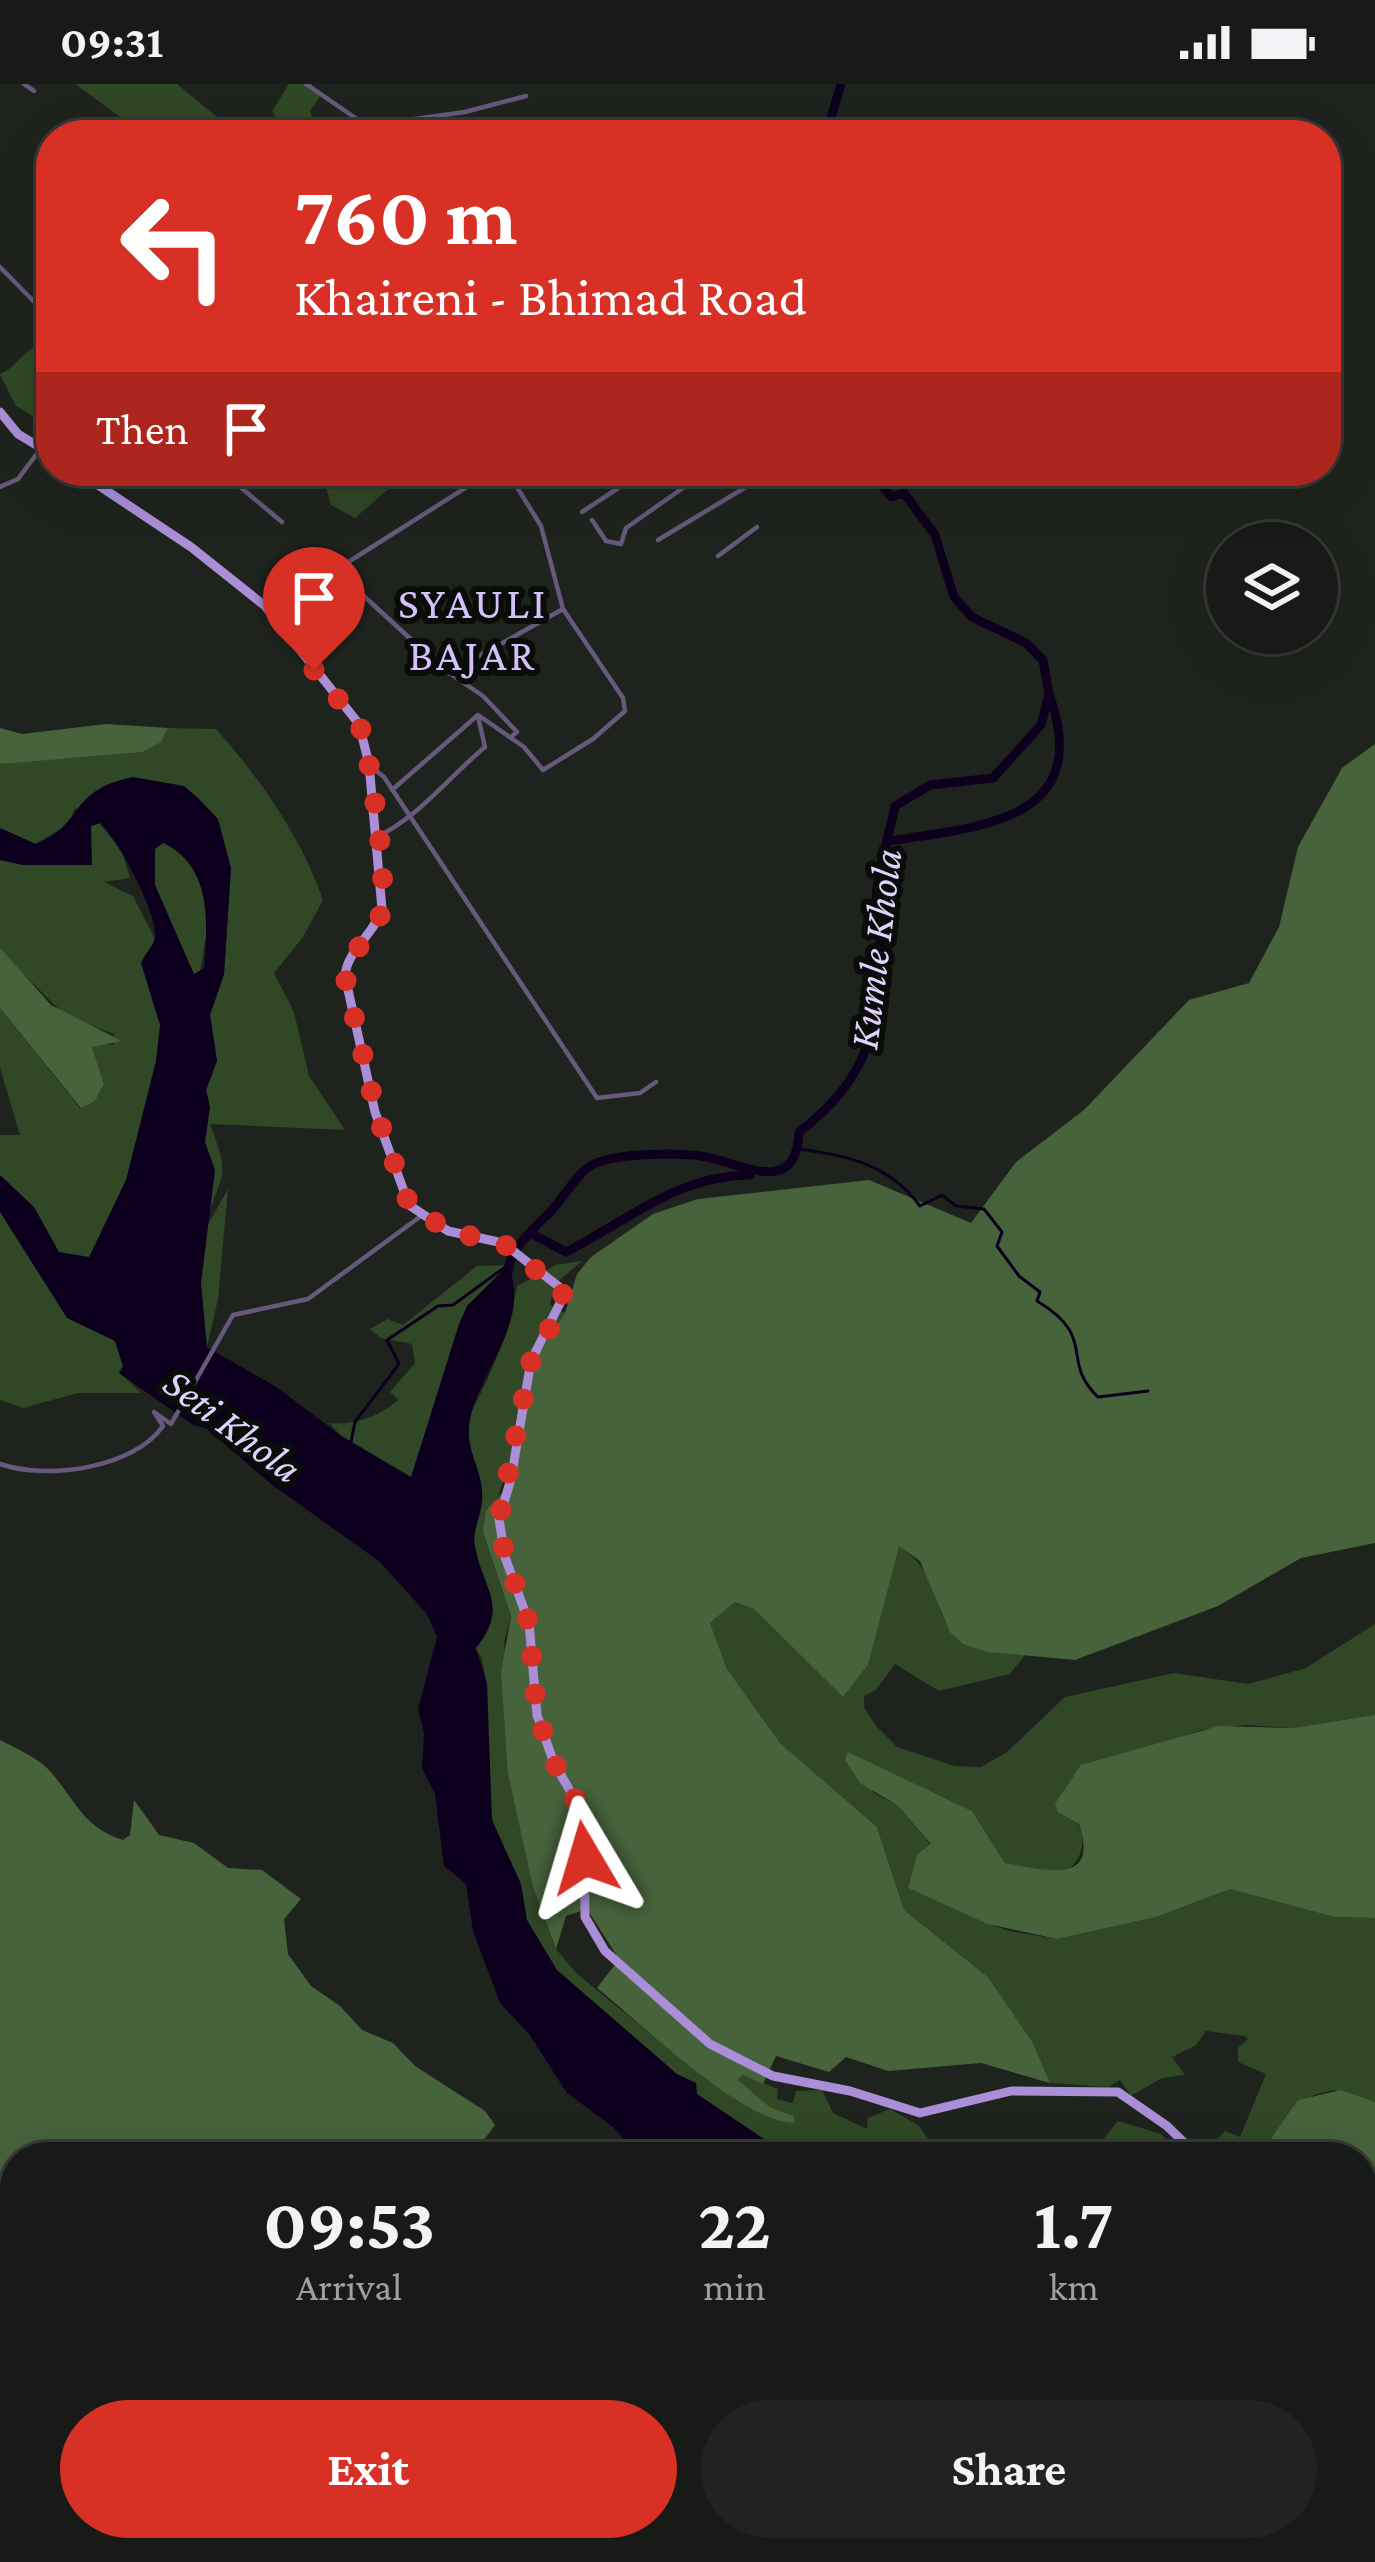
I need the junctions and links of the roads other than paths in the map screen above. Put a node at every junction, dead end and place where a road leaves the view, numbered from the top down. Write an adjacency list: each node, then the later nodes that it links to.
1 (24, 84): 3 (street)
2 (306, 84): 5 (street)
3 (34, 92)
4 (526, 96): 6 (street)
5 (360, 119)
6 (407, 120)
7 (0, 267): 8 (street)
8 (36, 304)
9 (0, 412): 10 (main road)
10 (36, 445)
11 (36, 462): 19 (street)
12 (100, 486): 30 (main road)
13 (239, 486): 22 (street)
14 (468, 486): 27 (street)
15 (516, 486): 26 (street)
16 (621, 486): 20 (street)
17 (685, 486): 21 (street)
18 (748, 486): 24 (street)
19 (0, 487)
20 (582, 512)
21 (592, 520)
22 (282, 522)
23 (757, 527): 25 (street)
24 (658, 540)
25 (718, 556)
26 (563, 609): 27 (street); 29 (street)
27 (449, 673): 29 (street)
28 (478, 716): 29 (street); 31 (street); 32 (street)
29 (511, 737)
30 (369, 764): 31 (street); 33 (main road)
31 (392, 790): 32 (street)
32 (409, 818): 33 (street); 34 (street)
33 (376, 837): 35 (main road)
34 (656, 1082)
35 (422, 1216): 36 (street); 37 (main road)
36 (0, 1464)
37 (1184, 2142)

